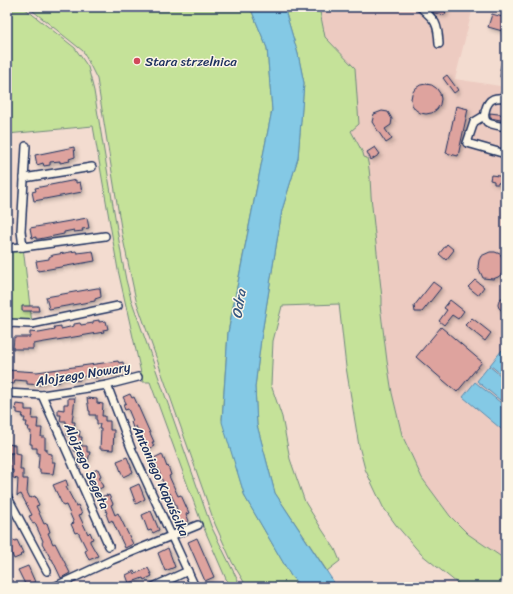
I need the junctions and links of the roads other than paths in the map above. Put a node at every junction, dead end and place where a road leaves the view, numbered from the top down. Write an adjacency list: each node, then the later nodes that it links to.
1 (420, 7): 2 (street)
2 (439, 44)
3 (506, 98): 4 (street)
4 (484, 116): 5 (street); 7 (street)
5 (506, 127)
6 (26, 146): 9 (street)
7 (506, 153)
8 (92, 167): 9 (street)
9 (24, 178): 11 (street)
10 (105, 236): 11 (street)
11 (22, 247): 12 (street)
12 (7, 248)
13 (118, 306): 14 (street)
14 (7, 323)
15 (138, 377): 16 (street, Alojzego Nowary)
16 (107, 385): 18 (street, Alojzego Nowary); 21 (street, Antoniego Kapuścika)
17 (7, 393): 18 (street, Alojzego Nowary)
18 (42, 395): 22 (street, Alojzego Segeta)
19 (7, 496): 23 (street)
20 (198, 525): 21 (street)
21 (172, 535): 24 (street, Antoniego Kapuścika); 25 (street)
22 (109, 546)
23 (47, 571)
24 (188, 571): 26 (street); 27 (street, Antoniego Kapuścika)
25 (54, 587)
26 (153, 587)
27 (195, 587)

